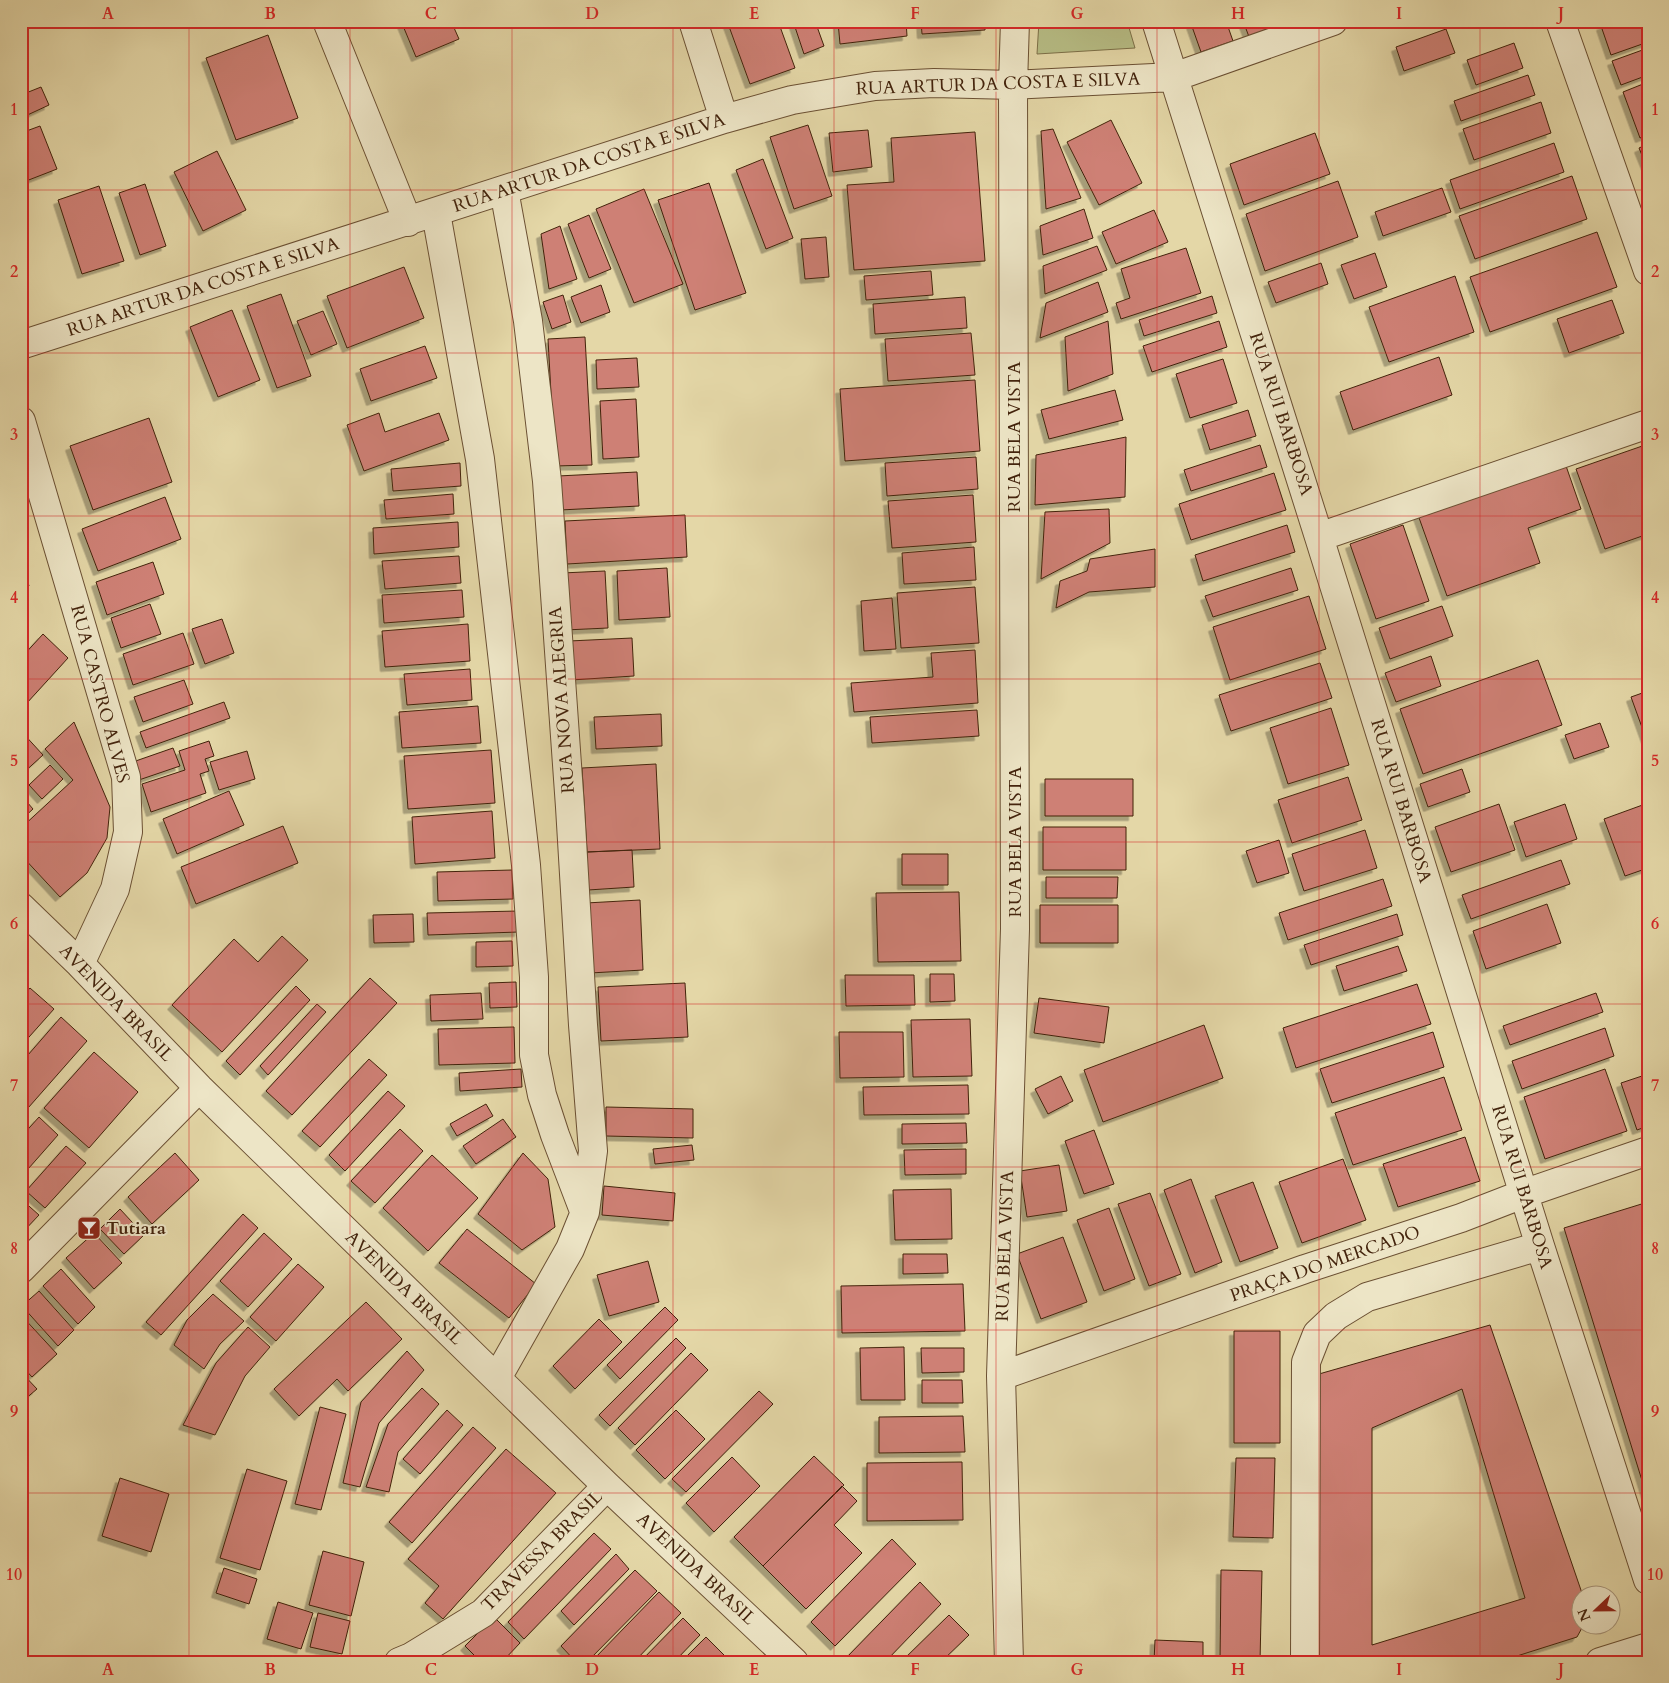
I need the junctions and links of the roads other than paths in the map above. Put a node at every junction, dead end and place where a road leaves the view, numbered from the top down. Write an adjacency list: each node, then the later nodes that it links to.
1 (327, 21): 12 (street)
2 (693, 21): 9 (street)
3 (1015, 21): 8 (street, RUA BELA VISTA)
4 (1156, 21): 7 (street, RUA RUI BARBOSA)
5 (1333, 21): 7 (street, RUA ARTUR DA COSTA E SILVA)
6 (1560, 21): 13 (street)
7 (1174, 77): 8 (street, RUA ARTUR DA COSTA E SILVA); 17 (street, RUA RUI BARBOSA)
8 (1013, 85): 9 (street, RUA ARTUR DA COSTA E SILVA); 26 (street, RUA BELA VISTA)
9 (724, 119): 10 (street, RUA ARTUR DA COSTA E SILVA)
10 (504, 190): 11 (street, RUA ARTUR DA COSTA E SILVA); 23 (street, RUA NOVA ALEGRIA)
11 (436, 213): 12 (street, RUA ARTUR DA COSTA E SILVA); 23 (street)
12 (408, 222): 14 (street, RUA ARTUR DA COSTA E SILVA)
13 (1648, 271)
14 (21, 345)
15 (21, 421): 19 (street, RUA CASTRO ALVES)
16 (1648, 424): 17 (street)
17 (1319, 537): 22 (street, RUA RUI BARBOSA)
18 (21, 907): 19 (street, AVENIDA BRASIL)
19 (80, 964): 20 (street, AVENIDA BRASIL)
20 (199, 1088): 25 (street); 27 (street, AVENIDA BRASIL)
21 (1648, 1151): 22 (street, PRAÇA DO MERCADO)
22 (1523, 1194): 24 (street, RUA RUI BARBOSA); 26 (street, PRAÇA DO MERCADO)
23 (585, 1212): 27 (street, RUA NOVA ALEGRIA)
24 (1540, 1246): 29 (street, RUA RUI BARBOSA); 34 (street)
25 (21, 1269)
26 (1001, 1376): 33 (street, RUA BELA VISTA)
27 (497, 1378): 28 (street, AVENIDA BRASIL)
28 (607, 1486): 31 (street, TRAVESSA BRASIL); 32 (street, AVENIDA BRASIL)
29 (1648, 1580)
30 (1648, 1647): 35 (street)
31 (399, 1662)
32 (794, 1662)
33 (1009, 1662)
34 (1305, 1662)
35 (1600, 1662)

